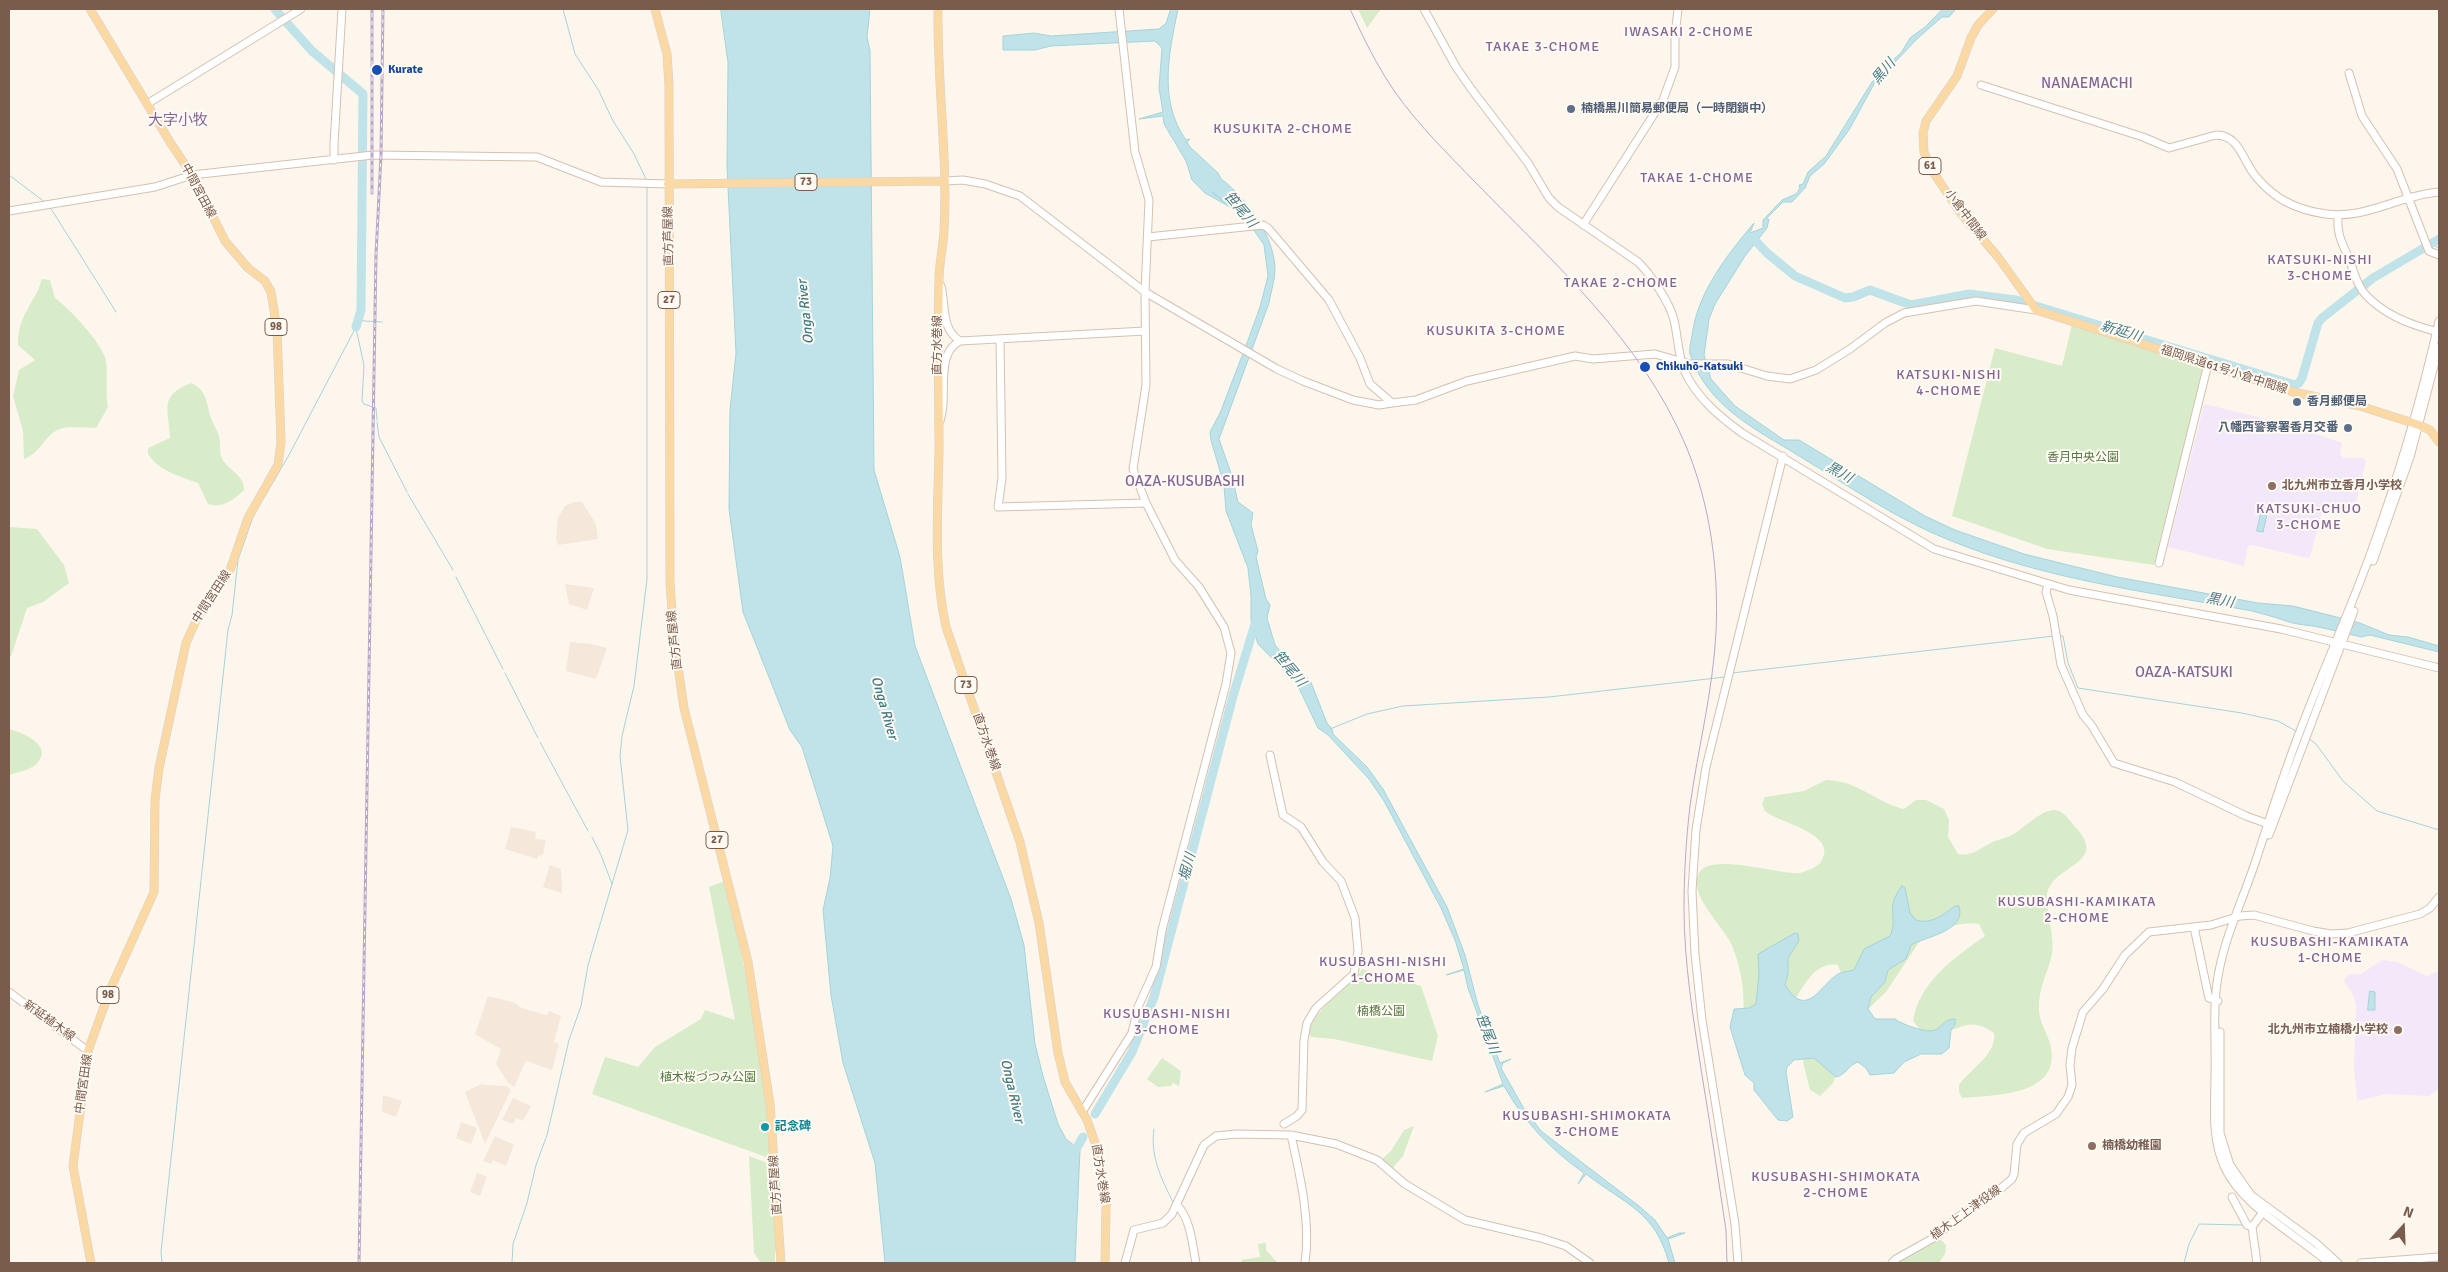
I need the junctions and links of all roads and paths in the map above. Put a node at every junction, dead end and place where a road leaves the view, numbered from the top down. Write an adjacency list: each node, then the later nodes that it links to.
1 (90, 9): 12 (main road, 中間宮田線 / 98)
2 (301, 9): 12 (street)
3 (342, 9): 13 (street)
4 (655, 9): 16 (main road, 直方芦屋線 / 27)
5 (938, 9): 15 (main road, 直方水巻線 / 73)
6 (1119, 9): 22 (street)
7 (1424, 9): 21 (street)
8 (1678, 9): 21 (street)
9 (1993, 9): 26 (main road, 小倉中間線 / 61)
10 (2349, 73): 18 (street)
11 (1981, 85): 20 (street)
12 (147, 104): 14 (main road, 中間宮田線 / 98)
13 (334, 160): 14 (street); 16 (street)
14 (192, 175): 19 (street); 52 (main road, 中間宮田線 / 98)
15 (942, 181): 16 (main road, 73); 24 (main road, 直方水巻線 / 73); 25 (street)
16 (670, 184): 62 (main road, 直方芦屋線 / 27)
17 (2439, 192): 18 (street)
18 (2409, 198): 20 (street); 23 (street)
19 (9, 211)
20 (2338, 216): 29 (street)
21 (1583, 225): 33 (street)
22 (1148, 237): 25 (street); 35 (street)
23 (2439, 255)
24 (939, 278): 31 (street); 36 (main road, 直方水巻線 / 73)
25 (1148, 294): 28 (street); 35 (street)
26 (2036, 310): 33 (street); 34 (main road, 福岡県道61号小倉中間線)
27 (2439, 320): 29 (street)
28 (1145, 331): 30 (street); 40 (street)
29 (2438, 332): 37 (street)
30 (1000, 339): 31 (street); 40 (street)
31 (960, 341): 36 (street)
32 (2439, 347): 37 (street)
33 (1682, 362): 35 (street); 39 (street)
34 (2208, 364): 37 (main road, 福岡県道61号小倉中間線); 41 (street)
35 (1392, 403)
36 (938, 424): 53 (main road, 直方水巻線 / 73)
37 (2416, 424): 38 (main road); 43 (street)
38 (2439, 442)
39 (1783, 456): 42 (street); 68 (street)
40 (1146, 502): 53 (street)
41 (2158, 563)
42 (2048, 584): 43 (street); 46 (street)
43 (2340, 641): 44 (street); 46 (street); 48 (street)
44 (2439, 668)
45 (1270, 756): 54 (street)
46 (2268, 824): 48 (street)
47 (2439, 897): 48 (street, 植木上上津役線)
48 (2238, 917): 49 (street, 植木上上津役線); 51 (street)
49 (2194, 927): 51 (street); 69 (street, 植木上上津役線)
50 (9, 992): 52 (street, 新延植木線)
51 (2218, 1001): 58 (street); 72 (street)
52 (88, 1050): 61 (main road, 中間宮田線 / 98)
53 (1082, 1112): 63 (main road, 直方水巻線 / 73)
54 (1284, 1124)
55 (1291, 1135): 57 (street); 66 (street); 67 (street)
56 (2232, 1197): 59 (street)
57 (1177, 1205): 64 (street); 65 (street)
58 (2263, 1212): 59 (street); 71 (street)
59 (2252, 1227): 70 (street)
60 (2439, 1257): 73 (street)
61 (91, 1263)
62 (781, 1263)
63 (1105, 1263)
64 (1125, 1263)
65 (1196, 1263)
66 (1305, 1263)
67 (1590, 1263)
68 (1738, 1263)
69 (1892, 1263)
70 (2257, 1263)
71 (2329, 1263)
72 (2338, 1263)
73 (2361, 1263)

